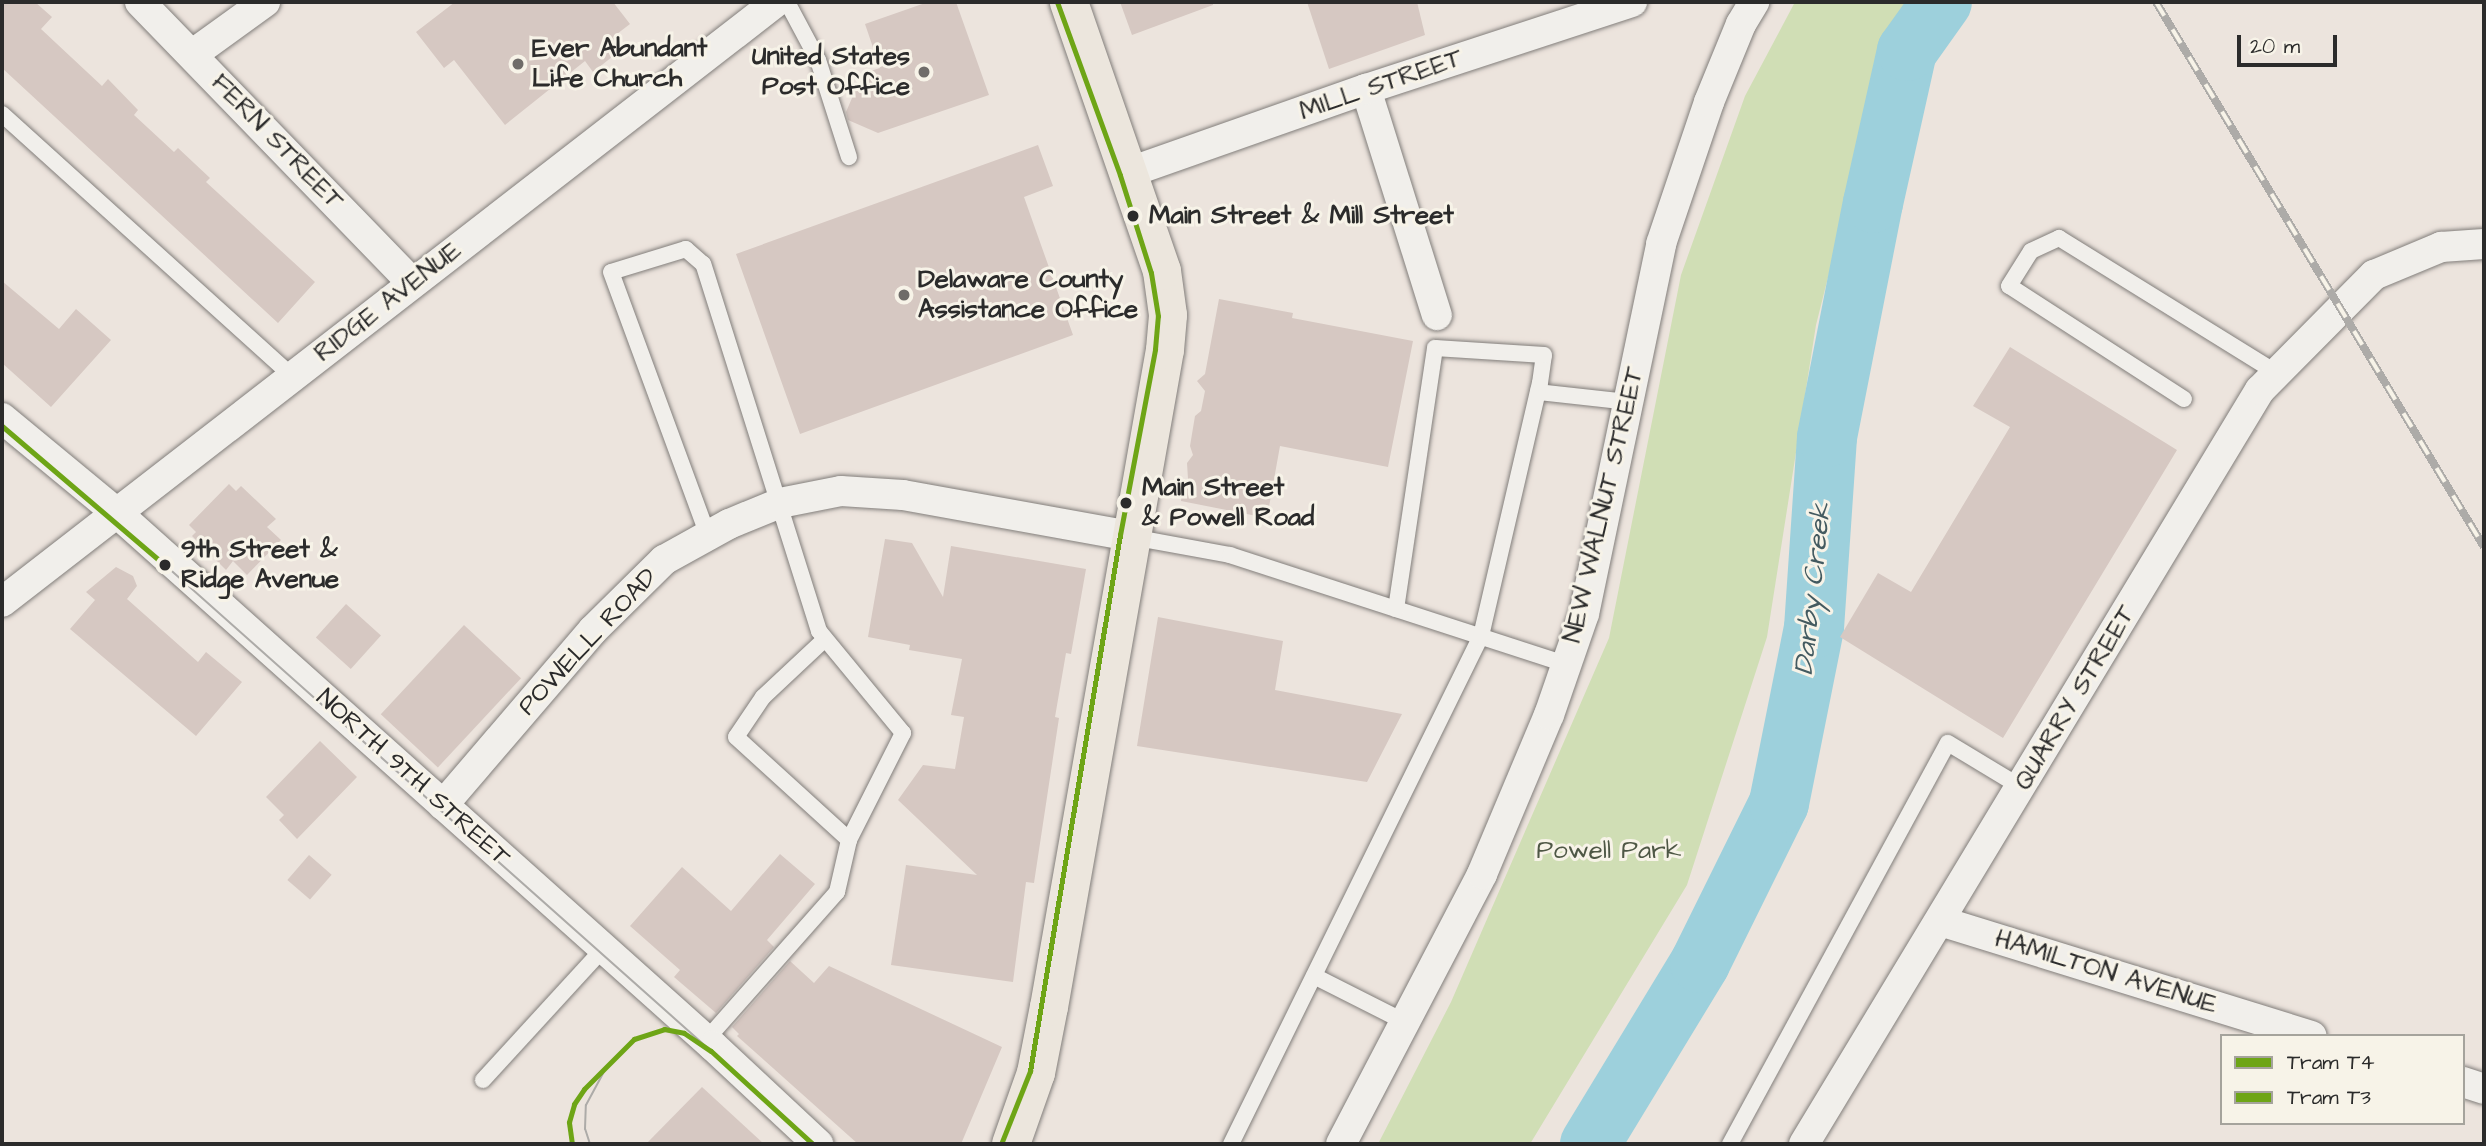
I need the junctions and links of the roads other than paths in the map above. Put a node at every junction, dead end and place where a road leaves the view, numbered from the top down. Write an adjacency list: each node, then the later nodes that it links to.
1 (140, 2): 8 (street, FERN STREET)
2 (265, 2): 8 (street)
3 (776, 2): 14 (street, RIDGE AVENUE)
4 (787, 2): 11 (lane)
5 (1069, 2): 12 (main road)
6 (1632, 2): 9 (street, MILL STREET)
7 (1754, 2): 21 (street, NEW WALNUT STREET)
8 (193, 54): 14 (street, FERN STREET)
9 (1366, 89): 12 (street, MILL STREET); 15 (street)
10 (2, 114): 18 (lane)
11 (849, 157)
12 (1130, 172): 26 (main road)
13 (2484, 244): 17 (street, QUARRY STREET)
14 (412, 283): 18 (street, RIDGE AVENUE)
15 (1437, 315): 16 (lane)
16 (1434, 348): 19 (lane); 28 (lane)
17 (2277, 373): 20 (lane); 32 (street, QUARRY STREET)
18 (292, 376): 24 (street, RIDGE AVENUE)
19 (1538, 392): 21 (lane); 29 (lane)
20 (2184, 399)
21 (1628, 402): 31 (street, NEW WALNUT STREET)
22 (2, 418): 24 (street, NORTH 9TH STREET)
23 (780, 503): 25 (street, POWELL ROAD); 25 (lane); 26 (street, POWELL ROAD); 30 (lane)
24 (117, 513): 27 (street, RIDGE AVENUE); 33 (street, NORTH 9TH STREET)
25 (708, 536): 33 (street, POWELL ROAD)
26 (1130, 536): 28 (lane); 45 (main road)
27 (2, 603)
28 (1396, 609): 29 (lane)
29 (1481, 636): 31 (lane); 37 (lane)
30 (825, 639): 34 (lane); 34 (lane)
31 (1566, 664): 38 (street, NEW WALNUT STREET)
32 (2021, 787): 35 (street, QUARRY STREET); 48 (lane)
33 (443, 805): 36 (street, NORTH 9TH STREET)
34 (849, 840): 40 (lane)
35 (1940, 921): 39 (street, HAMILTON AVENUE); 49 (street, QUARRY STREET)
36 (604, 948): 40 (street, NORTH 9TH STREET); 41 (lane)
37 (1314, 976): 38 (lane); 46 (lane)
38 (1405, 1022): 47 (street, NEW WALNUT STREET)
39 (2306, 1034)
40 (706, 1040): 44 (street, NORTH 9TH STREET)
41 (483, 1080)
42 (2465, 1083): 43 (street)
43 (2484, 1088)
44 (818, 1144)
45 (1011, 1144)
46 (1232, 1144)
47 (1341, 1144)
48 (1730, 1144)
49 (1804, 1144)

